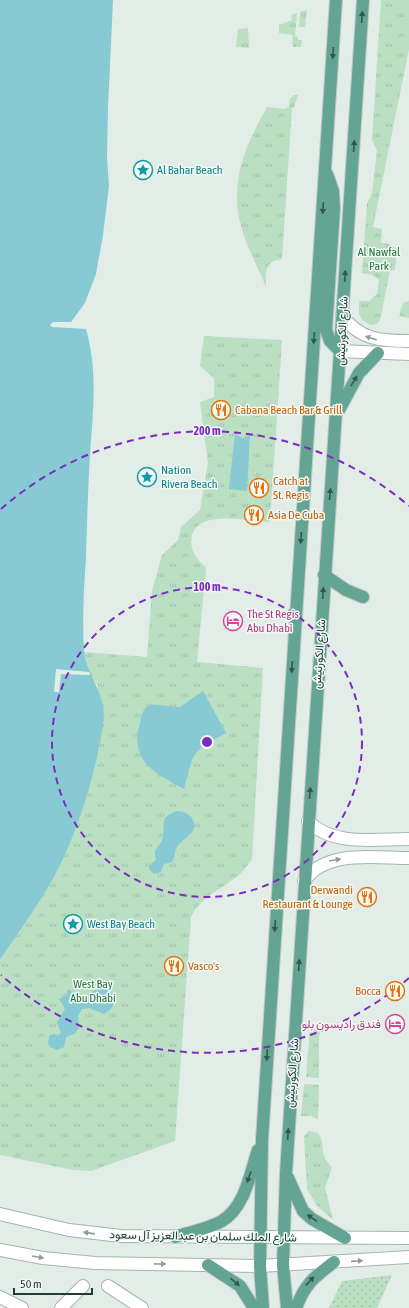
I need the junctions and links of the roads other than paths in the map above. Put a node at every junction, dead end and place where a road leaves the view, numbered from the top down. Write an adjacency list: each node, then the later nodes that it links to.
1 (336, 0): 3 (main road, one-way to 3)
2 (363, 0): 4 (main road, شارع الكورنيش, one-way to 2)
3 (325, 169): 6 (main road); 16 (main road, one-way to 16)
4 (342, 315): 5 (street, one-way to 4); 6 (main road, شارع الكورنيش)
5 (409, 341)
6 (340, 352): 7 (street); 9 (main road, شارع الكورنيش)
7 (378, 353): 8 (street); 9 (main road, one-way to 7)
8 (409, 354)
9 (337, 414): 10 (main road, شارع الكورنيش, one-way to 9)
10 (324, 575): 11 (main road); 12 (main road, شارع الكورنيش, one-way to 10)
11 (363, 597)
12 (308, 821): 13 (street); 15 (main road, شارع الكورنيش)
13 (409, 839)
14 (409, 858): 15 (street, one-way to 14)
15 (304, 881): 17 (main road, شارع الكورنيش, one-way to 15)
16 (262, 1140): 19 (main road, one-way to 19); 20 (main road)
17 (286, 1173): 21 (main road, شارع الكورنيش); 22 (main road, one-way to 17)
18 (0, 1214): 19 (street, شارع الملك سلمان بن عبدالعزيز آل سعود, one-way to 18)
19 (174, 1237): 20 (street, شارع الملك سلمان بن عبدالعزيز آل سعود)
20 (260, 1238): 21 (street, شارع الملك سلمان بن عبدالعزيز آل سعود); 29 (main road)
21 (283, 1238): 22 (street, شارع الملك سلمان بن عبدالعزيز آل سعود); 28 (main road, شارع الكورنيش)
22 (345, 1238): 23 (street, شارع الملك سلمان بن عبدالعزيز آل سعود)
23 (409, 1238)
24 (0, 1250): 27 (street, one-way to 27)
25 (409, 1258): 26 (street, one-way to 25)
26 (334, 1262): 28 (street); 39 (main road, one-way to 26)
27 (208, 1265): 29 (street); 36 (main road, one-way to 36)
28 (283, 1265): 29 (street); 38 (main road, شارع الكورنيش)
29 (260, 1266): 37 (main road)
30 (83, 1286): 34 (street)
31 (108, 1286): 35 (street)
32 (0, 1297): 33 (street)
33 (22, 1308)
34 (61, 1308)
35 (142, 1308)
36 (254, 1308)
37 (263, 1308)
38 (287, 1308)
39 (296, 1308)

